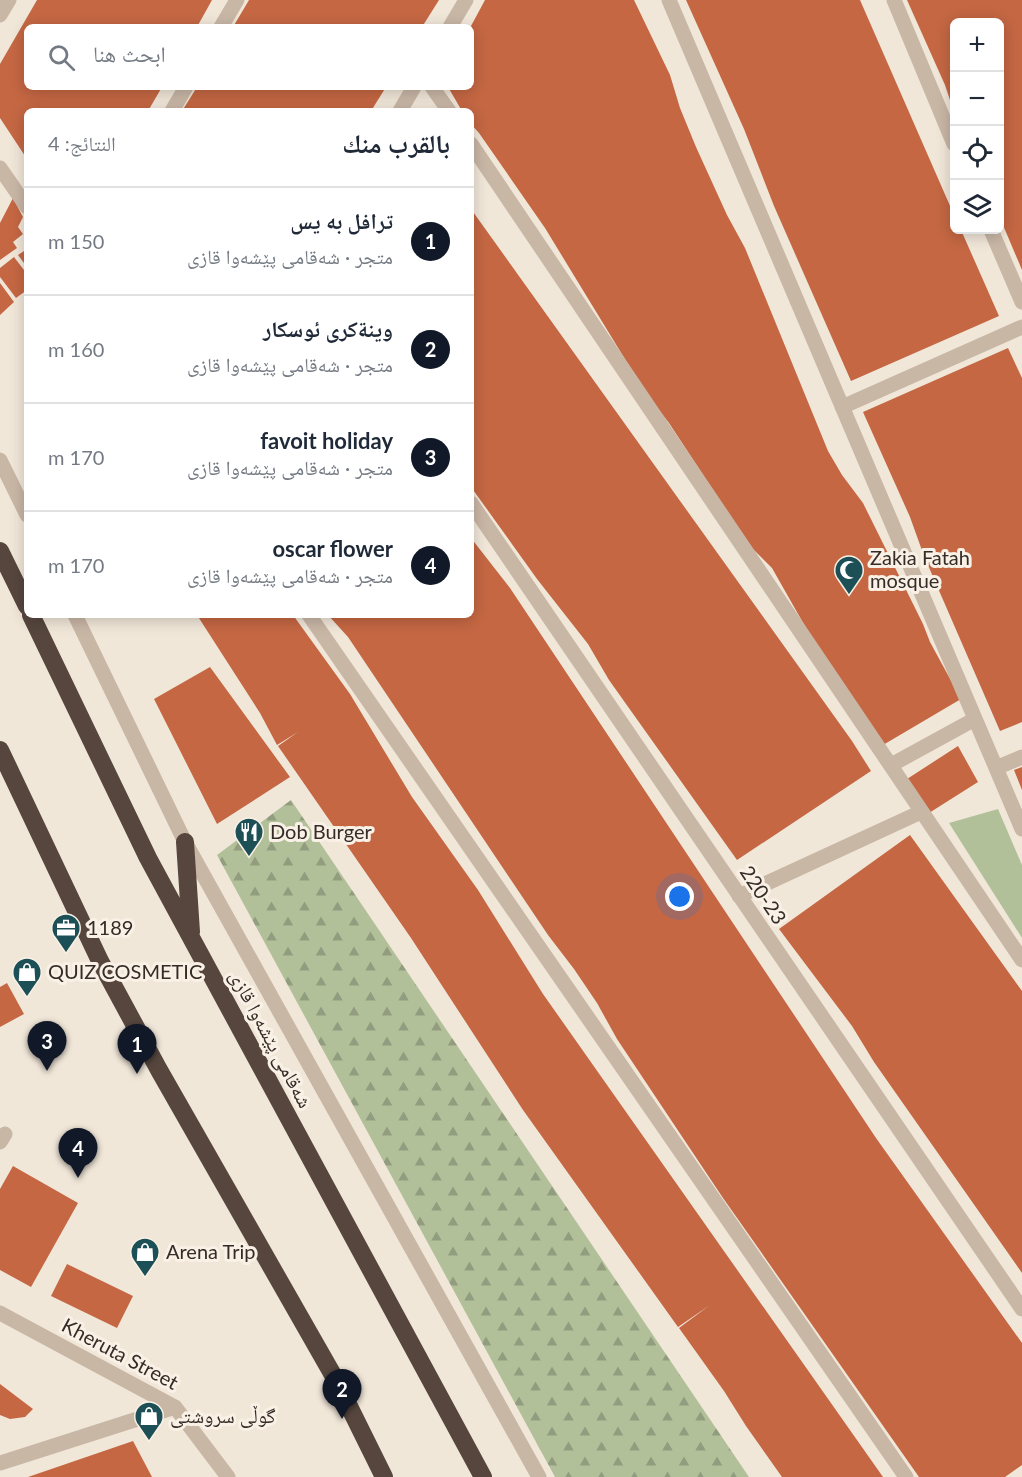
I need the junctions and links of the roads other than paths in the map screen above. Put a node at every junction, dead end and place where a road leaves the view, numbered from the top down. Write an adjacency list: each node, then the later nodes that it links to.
1 (9, 0): 6 (street)
2 (237, 0): 7 (street)
3 (466, 0): 8 (street)
4 (669, 0): 22 (street)
5 (894, 0): 15 (street)
6 (0, 15)
7 (223, 24)
8 (452, 24)
9 (184, 90): 12 (street)
10 (412, 90): 13 (street)
11 (434, 90): 14 (street)
12 (174, 108)
13 (402, 108)
14 (446, 108)
15 (950, 134)
16 (474, 148): 34 (street)
17 (0, 168): 18 (street)
18 (24, 203)
19 (993, 234): 20 (street)
20 (1022, 302)
21 (1022, 327): 22 (street)
22 (842, 407): 31 (street)
23 (0, 460): 25 (street)
24 (474, 507): 39 (street, 220-23)
25 (24, 509)
26 (0, 551): 27 (highway)
27 (24, 600)
28 (32, 618): 40 (highway, شەقامی پێشەوا قازی)
29 (76, 618): 38 (street)
30 (311, 618): 50 (street)
31 (975, 719): 34 (street); 35 (street)
32 (0, 750): 48 (highway)
33 (1022, 757): 35 (street)
34 (891, 765): 36 (street)
35 (996, 768): 37 (street)
36 (921, 812): 39 (street); 41 (street)
37 (1022, 829)
38 (185, 842): 40 (highway); 49 (street)
39 (739, 896): 42 (street, 220-23)
40 (192, 940): 46 (highway, شەقامی پێشەوا قازی)
41 (1022, 960)
42 (1022, 1310)
43 (0, 1313): 44 (street, Kheruta Street)
44 (175, 1407): 45 (street); 47 (street, Kheruta Street)
45 (0, 1463)
46 (478, 1473)
47 (228, 1477)
48 (384, 1477)
49 (539, 1477)
50 (906, 1477)

